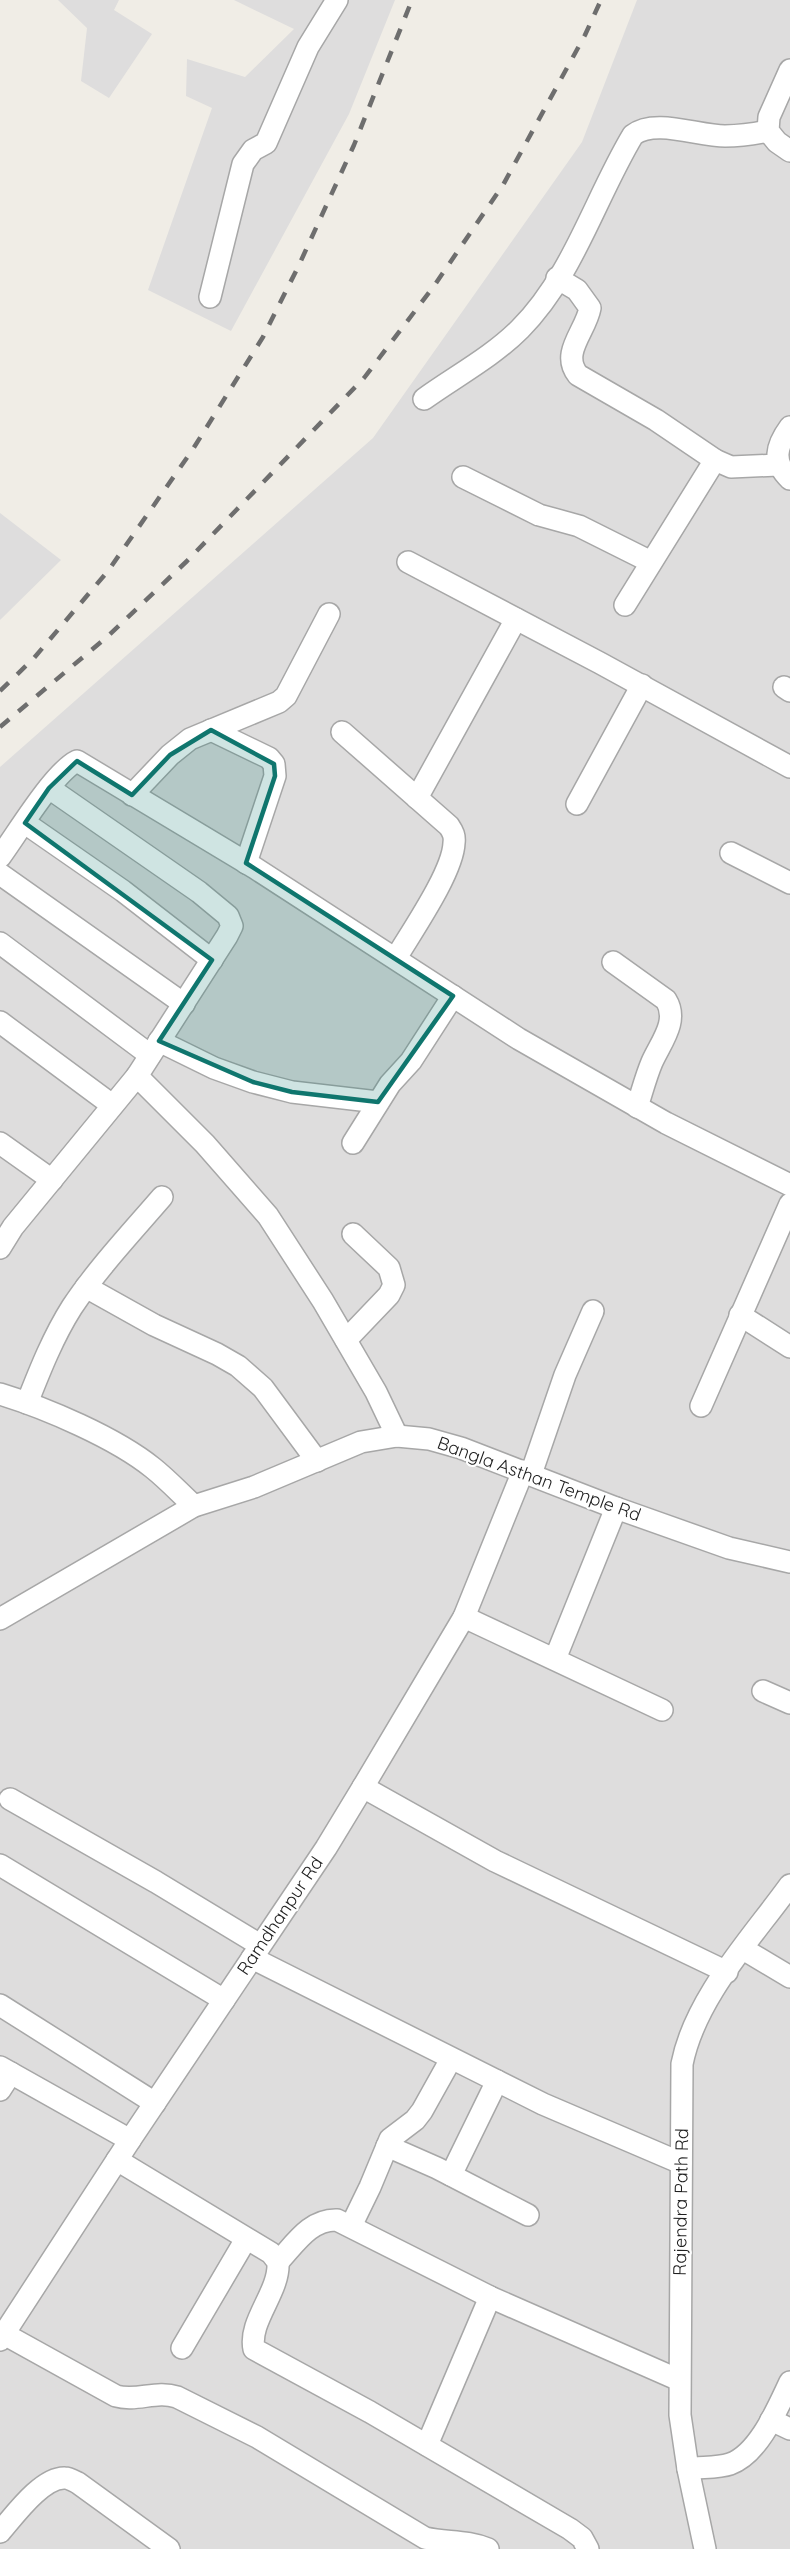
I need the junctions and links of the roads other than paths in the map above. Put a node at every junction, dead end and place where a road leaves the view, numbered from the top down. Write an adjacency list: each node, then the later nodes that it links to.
1 (337, 0): 6 (street)
2 (790, 70): 3 (street)
3 (768, 131): 4 (street); 5 (street)
4 (790, 151)
5 (557, 278): 7 (street); 9 (street)
6 (210, 297)
7 (424, 399)
8 (790, 427): 10 (street)
9 (715, 460): 10 (street); 13 (street)
10 (784, 472)
11 (463, 477): 13 (street)
12 (408, 562): 16 (street)
13 (651, 562): 14 (street)
14 (625, 605)
15 (329, 614): 18 (street)
16 (516, 619): 17 (street); 23 (street)
17 (642, 685): 20 (street); 24 (street)
18 (211, 730): 22 (street); 28 (street)
19 (342, 732): 23 (street)
20 (790, 767)
21 (49, 788): 22 (street); 25 (street); 33 (street)
22 (132, 795): 28 (street)
23 (417, 798): 32 (street)
24 (577, 804)
25 (26, 822): 27 (street); 33 (street)
26 (730, 853): 30 (street)
27 (0, 857)
28 (246, 863): 32 (street)
29 (0, 874): 36 (street)
30 (790, 883)
31 (0, 943): 38 (street)
32 (396, 958): 35 (street)
33 (212, 960): 36 (street)
34 (613, 962): 42 (street)
35 (453, 996): 40 (street); 42 (street)
36 (184, 1004): 38 (street)
37 (0, 1022): 41 (street)
38 (155, 1048): 39 (street); 40 (street)
39 (137, 1076): 41 (street); 54 (street)
40 (378, 1102): 44 (street)
41 (112, 1105): 45 (street)
42 (637, 1107): 46 (street)
43 (0, 1143): 45 (street)
44 (353, 1143)
45 (52, 1179): 50 (street)
46 (790, 1185)
47 (162, 1197): 51 (street)
48 (790, 1204): 53 (street)
49 (353, 1234): 54 (street)
50 (0, 1248)
51 (86, 1287): 57 (street); 60 (street)
52 (593, 1311): 61 (street, Ramdhanpur Rd)
53 (740, 1315): 55 (street); 58 (street)
54 (346, 1340): 59 (street)
55 (790, 1347)
56 (0, 1394): 57 (street)
57 (27, 1402): 62 (street)
58 (701, 1406)
59 (397, 1436): 60 (street, Bangla Asthan Temple Rd); 61 (street, Bangla Asthan Temple Rd)
60 (316, 1461): 62 (street, Bangla Asthan Temple Rd)
61 (527, 1472): 63 (street, Bangla Asthan Temple Rd); 65 (street, Ramdhanpur Rd)
62 (194, 1506): 66 (street, Bangla Asthan Temple Rd)
63 (616, 1508): 64 (street, Bangla Asthan Temple Rd); 67 (street)
64 (790, 1562)
65 (464, 1617): 67 (street); 71 (street, Ramdhanpur Rd)
66 (0, 1619)
67 (555, 1659): 70 (street)
68 (763, 1691): 69 (street)
69 (790, 1702)
70 (662, 1710)
71 (363, 1787): 76 (street, Ramdhanpur Rd); 77 (street)
72 (10, 1799): 76 (street)
73 (0, 1865): 79 (street)
74 (790, 1885): 75 (street, Rajendra Path Rd)
75 (743, 1949): 77 (street, Rajendra Path Rd); 78 (street)
76 (256, 1952): 79 (street, Ramdhanpur Rd); 81 (street)
77 (727, 1972): 88 (street, Rajendra Path Rd)
78 (790, 1977)
79 (224, 2000): 84 (street, Ramdhanpur Rd)
80 (0, 2005): 84 (street)
81 (451, 2059): 83 (street); 86 (street)
82 (4, 2076): 85 (street)
83 (497, 2081): 88 (street); 89 (street)
84 (155, 2103): 85 (street, Ramdhanpur Rd)
85 (130, 2140): 87 (street, Ramdhanpur Rd)
86 (387, 2146): 89 (street); 91 (street)
87 (117, 2160): 92 (street); 95 (street, Ramdhanpur Rd)
88 (681, 2163): 97 (street, Rajendra Path Rd)
89 (451, 2175): 90 (street)
90 (528, 2215)
91 (351, 2226): 93 (street); 94 (street)
92 (246, 2239): 93 (street); 96 (street)
93 (278, 2262): 100 (street)
94 (490, 2297): 97 (street); 100 (street)
95 (2, 2337): 104 (street)
96 (182, 2348)
97 (679, 2380): 101 (street, Rajendra Path Rd)
98 (790, 2382): 99 (street)
99 (781, 2424): 101 (street)
100 (427, 2445): 105 (street)
101 (688, 2469): 106 (street, Rajendra Path Rd)
102 (0, 2532): 103 (street)
103 (169, 2549)
104 (488, 2549)
105 (588, 2549)
106 (705, 2549)

